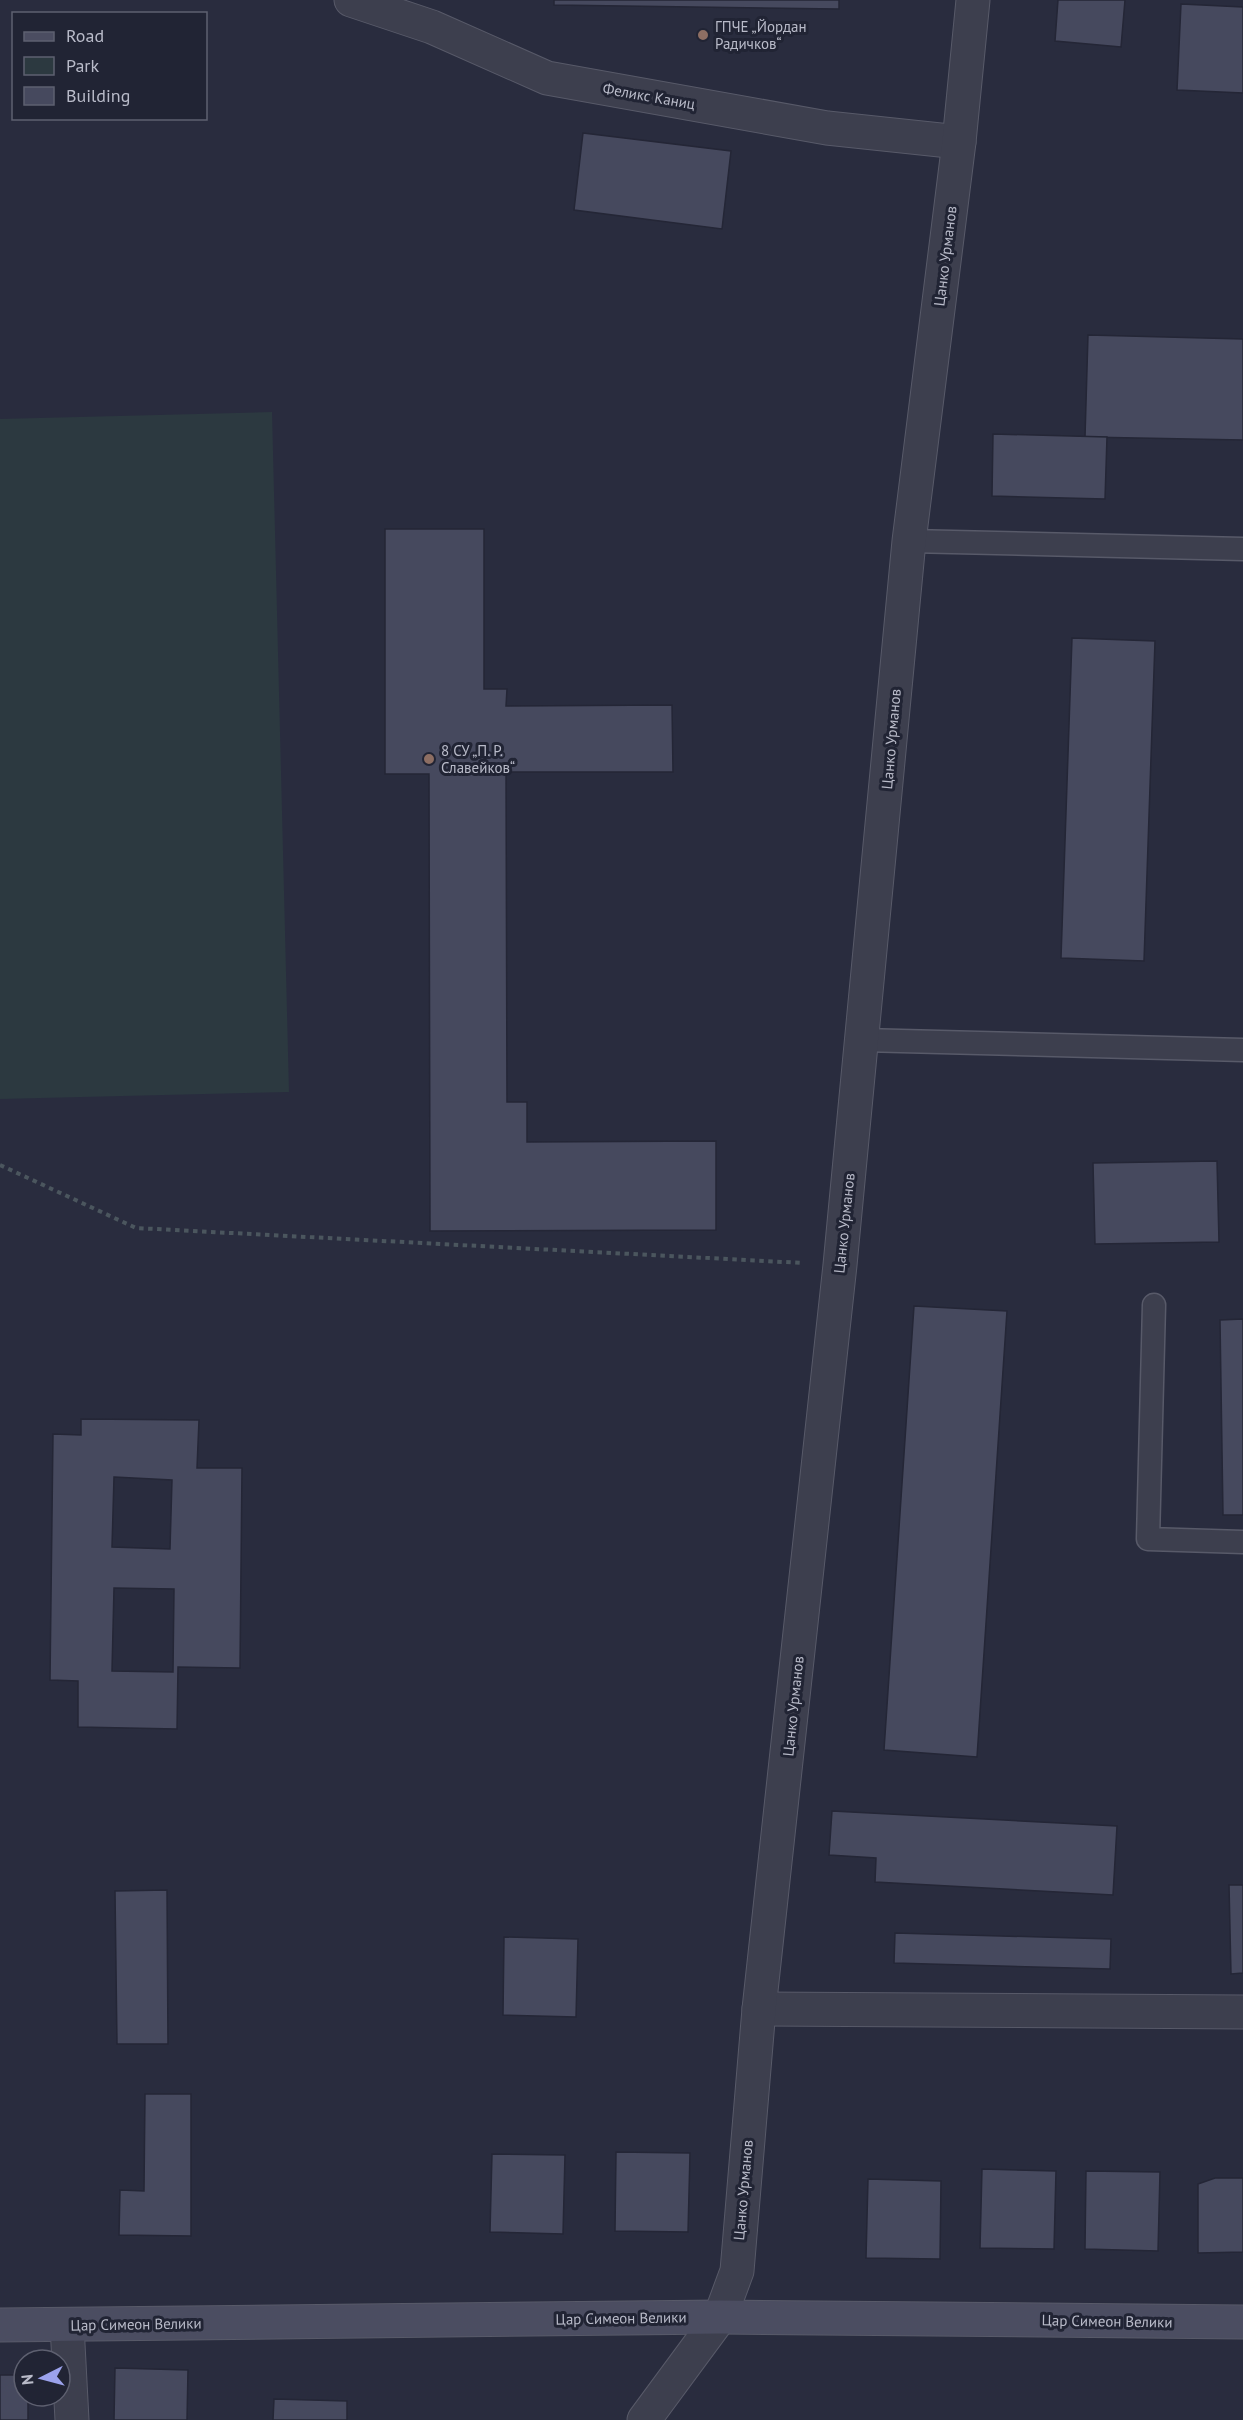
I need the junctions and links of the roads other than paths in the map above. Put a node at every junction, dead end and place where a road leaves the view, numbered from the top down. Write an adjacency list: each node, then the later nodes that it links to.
1 (351, 0): 3 (street, Феликс Каниц)
2 (974, 0): 3 (street, Цанко Урманов)
3 (959, 142): 4 (street, Цанко Урманов)
4 (909, 541): 5 (lane); 6 (street, Цанко Урманов)
5 (1243, 549)
6 (862, 1040): 7 (lane); 10 (street, Цанко Урманов)
7 (1243, 1050)
8 (1154, 1305): 9 (lane)
9 (1243, 1542)
10 (759, 2009): 11 (street); 12 (street, Цанко Урманов)
11 (1243, 2012)
12 (720, 2317): 13 (main road, Цар Симеон Велики); 15 (main road, Цар Симеон Велики); 17 (street, Цанко Урманов)
13 (1243, 2322)
14 (0, 2325): 15 (main road, Цар Симеон Велики)
15 (66, 2325): 16 (street)
16 (72, 2420)
17 (644, 2420)

